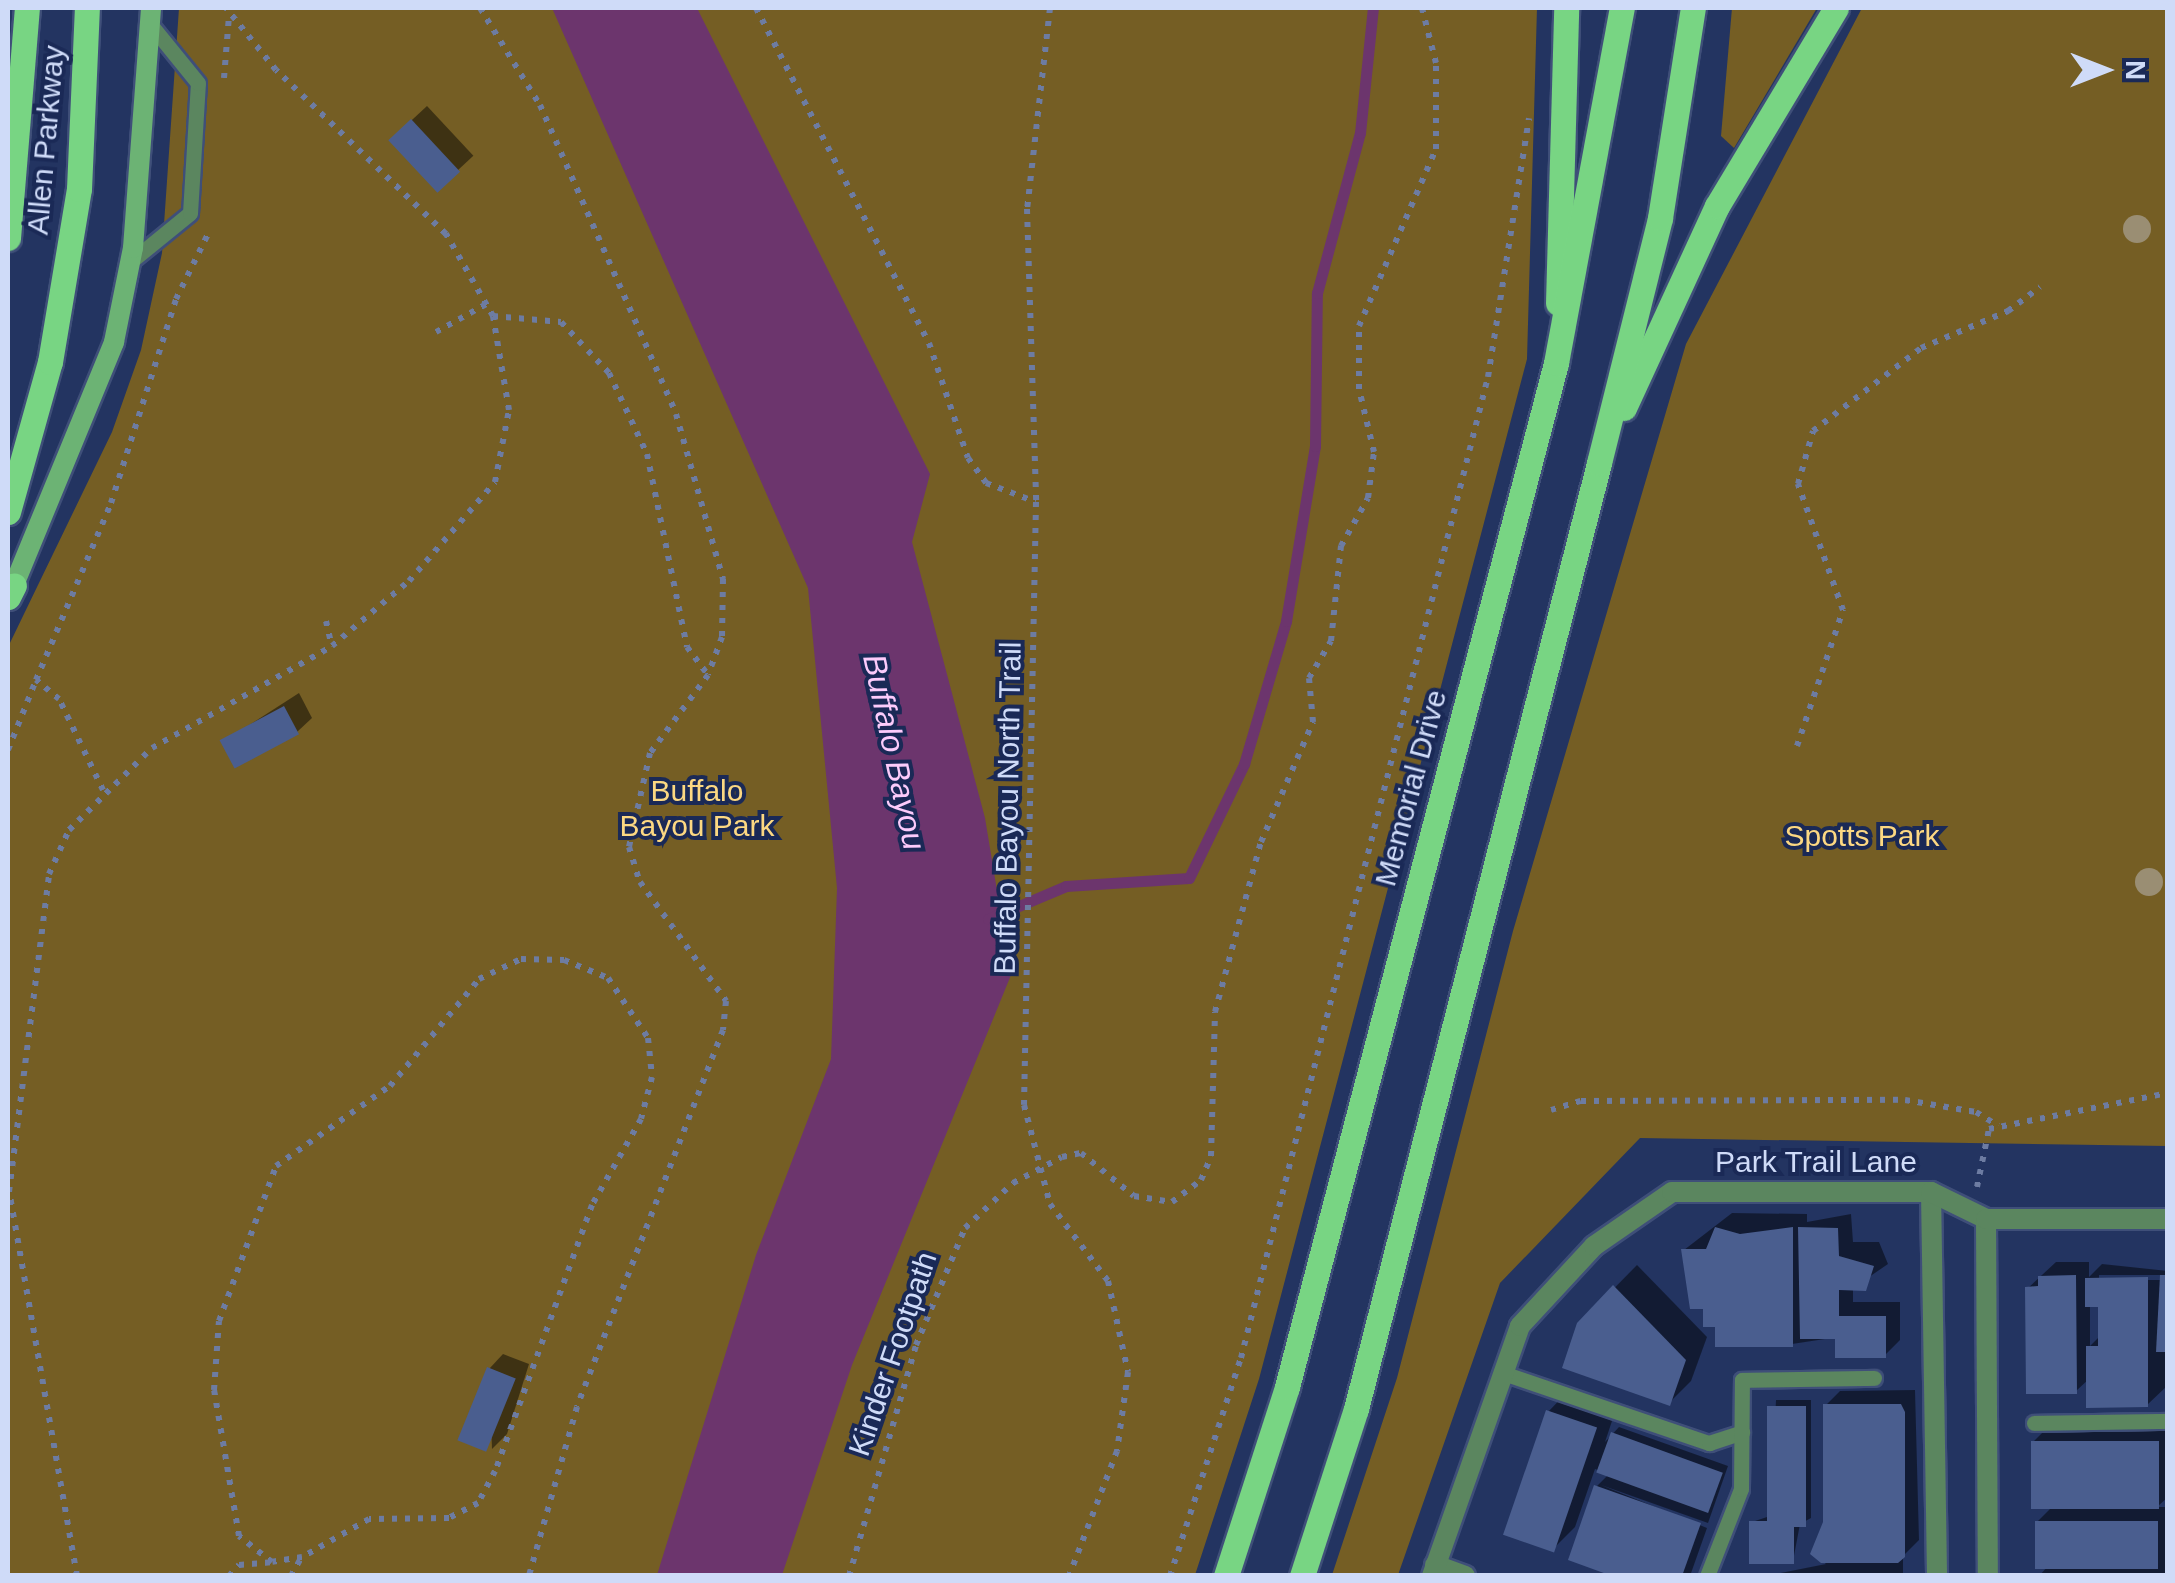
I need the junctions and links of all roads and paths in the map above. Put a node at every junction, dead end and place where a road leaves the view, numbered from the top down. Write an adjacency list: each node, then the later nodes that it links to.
1 (27, 8): 16 (main road, Allen Parkway)
2 (87, 8): 25 (main road, Allen Parkway)
3 (480, 8): 29 (path)
4 (756, 8): 24 (path)
5 (1050, 8): 24 (path, Buffalo Bayou North Trail)
6 (1422, 8): 37 (path, Kinder Footpath)
7 (1566, 8): 22 (main road)
8 (1622, 8): 22 (main road, Memorial Drive)
9 (1694, 8): 23 (main road)
10 (1836, 8): 23 (main road)
11 (228, 11): 13 (path); 19 (path)
12 (150, 16): 17 (street); 17 (lane)
13 (223, 92)
14 (1532, 96): 56 (path)
15 (212, 220): 30 (path)
16 (8, 238)
17 (130, 262): 26 (street)
18 (2040, 287): 31 (path)
19 (488, 302): 20 (path); 21 (path)
20 (494, 316): 28 (path); 29 (path)
21 (436, 332)
22 (1556, 363): 57 (main road, Memorial Drive)
23 (1600, 462): 58 (main road)
24 (1036, 502): 37 (path, Buffalo Bayou North Trail)
25 (8, 512)
26 (11, 591)
27 (326, 621): 28 (path)
28 (332, 646): 33 (path)
29 (708, 675): 53 (path)
30 (36, 680): 32 (path); 33 (path)
31 (1797, 746)
32 (8, 750)
33 (103, 790): 50 (path)
34 (2168, 1093): 36 (path)
35 (1551, 1110): 36 (path)
36 (1998, 1126): 39 (path)
37 (1035, 1170): 54 (path, Kinder Footpath); 55 (path, Buffalo Bayou North Trail)
38 (1931, 1192): 39 (street, Park Trail Lane); 42 (street, Park Trail Lane); 61 (street)
39 (1962, 1210): 40 (street, Park Trail Lane)
40 (1986, 1219): 41 (street, Park Trail Lane); 62 (street)
41 (2168, 1219)
42 (1503, 1373): 46 (lane); 49 (street, Park Trail Lane)
43 (1874, 1378): 46 (lane)
44 (2168, 1421): 45 (lane)
45 (2034, 1423)
46 (1742, 1432): 60 (lane)
47 (302, 1557): 48 (path); 48 (path); 52 (path)
48 (272, 1562): 51 (path)
49 (1434, 1570): 59 (street)
50 (77, 1576)
51 (229, 1576)
52 (292, 1576)
53 (530, 1576)
54 (849, 1576)
55 (1069, 1576)
56 (1170, 1576)
57 (1226, 1576)
58 (1302, 1576)
59 (1465, 1576)
60 (1707, 1576)
61 (1937, 1576)
62 (1988, 1576)

